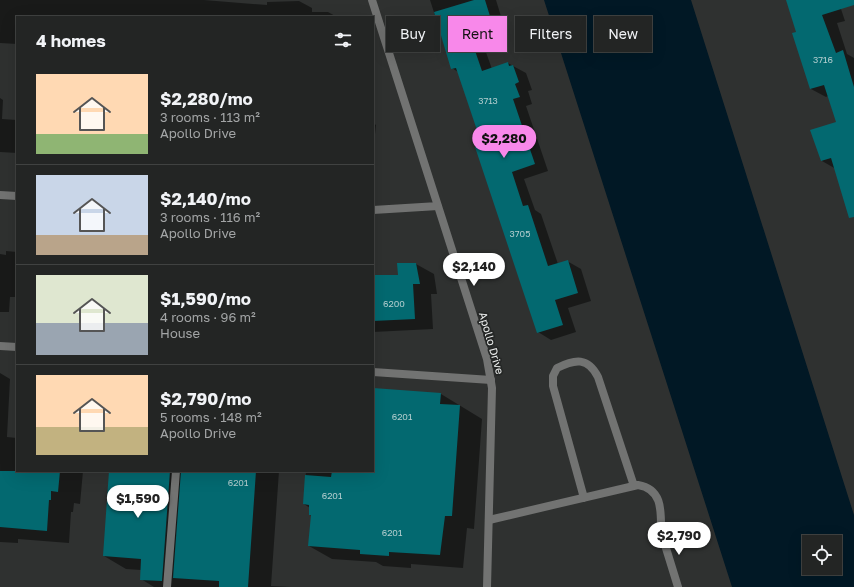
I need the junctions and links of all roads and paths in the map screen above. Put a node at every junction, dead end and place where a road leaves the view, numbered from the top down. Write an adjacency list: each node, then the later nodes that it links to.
1 (372, 0): 4 (street, Apollo Drive)
2 (0, 195): 3 (street)
3 (16, 196)
4 (438, 206): 5 (street); 9 (street, Apollo Drive)
5 (374, 210)
6 (0, 346): 7 (street)
7 (16, 347)
8 (374, 372): 9 (street)
9 (491, 380): 13 (street, Apollo Drive)
10 (176, 472): 14 (street)
11 (634, 486): 12 (street); 12 (street); 16 (street)
12 (584, 498): 13 (street)
13 (489, 520): 15 (street, Apollo Drive)
14 (168, 587)
15 (487, 587)
16 (678, 587)

